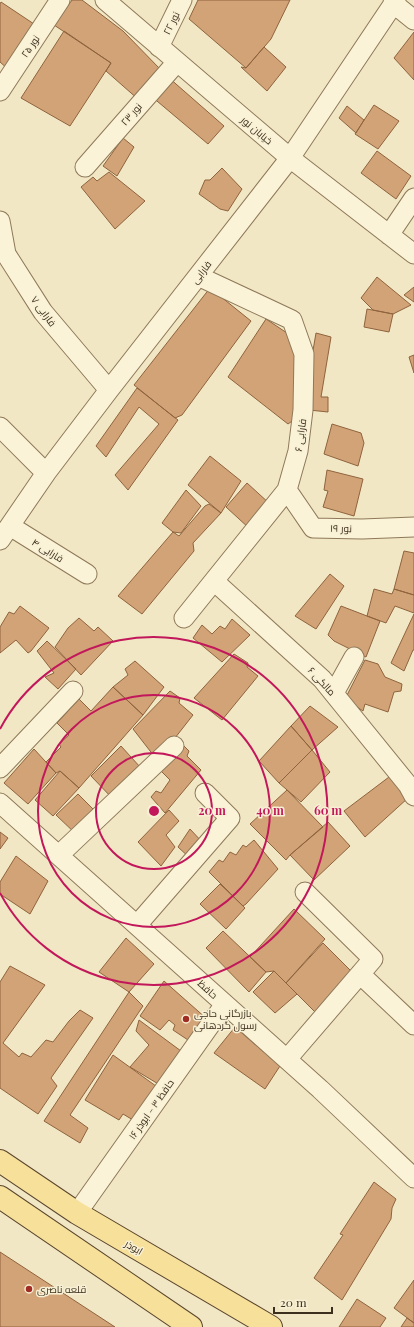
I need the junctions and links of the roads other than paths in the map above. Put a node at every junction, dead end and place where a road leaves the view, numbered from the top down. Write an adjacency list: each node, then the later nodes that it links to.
1 (60, 0): 8 (street, نور ۲۵)
2 (105, 0): 6 (street, خیابان نور)
3 (182, 0): 6 (street, نور ۲۲)
4 (394, 2): 5 (street); 9 (street, فارابی)
5 (414, 20)
6 (159, 46): 7 (street, خیابان نور)
7 (177, 62): 9 (street, خیابان نور); 10 (street, نور ۲۳)
8 (0, 91)
9 (290, 158): 13 (street, خیابان نور); 15 (street, فارابی)
10 (85, 167)
11 (414, 198): 13 (street)
12 (0, 221): 16 (street, فارابی ۷)
13 (390, 235): 14 (street, خیابان نور)
14 (414, 254)
15 (198, 276): 16 (street, فارابی); 19 (street, فارابی ۶)
16 (109, 390): 18 (street, فارابی)
17 (0, 427): 18 (street)
18 (46, 473): 21 (street, فارابی)
19 (287, 490): 20 (street, نور ۱۹); 23 (street, فارابی ۶)
20 (414, 527)
21 (5, 533): 22 (street, فارابی ۴)
22 (87, 574)
23 (214, 581): 24 (street, فارابی ۶); 27 (street, مالکی ۶)
24 (184, 618)
25 (354, 657): 27 (street)
26 (73, 692): 29 (street)
27 (334, 693): 31 (street, مالکی ۶)
28 (174, 746): 33 (street)
29 (0, 768)
30 (205, 793): 35 (street)
31 (414, 796)
32 (0, 803): 33 (street, حافظ)
33 (59, 855): 35 (street, حافظ)
34 (306, 892): 36 (street)
35 (137, 925): 37 (street, حافظ)
36 (360, 974): 38 (street); 39 (street)
37 (225, 1004): 39 (street, حافظ); 43 (street, حافظ ۳ - ابوذر ۱۶)
38 (414, 1024)
39 (287, 1060): 41 (street, حافظ)
40 (0, 1161): 43 (main road, ابوذر)
41 (414, 1178)
42 (0, 1197): 44 (main road)
43 (77, 1213): 45 (main road, ابوذر)
44 (191, 1327)
45 (271, 1327)

